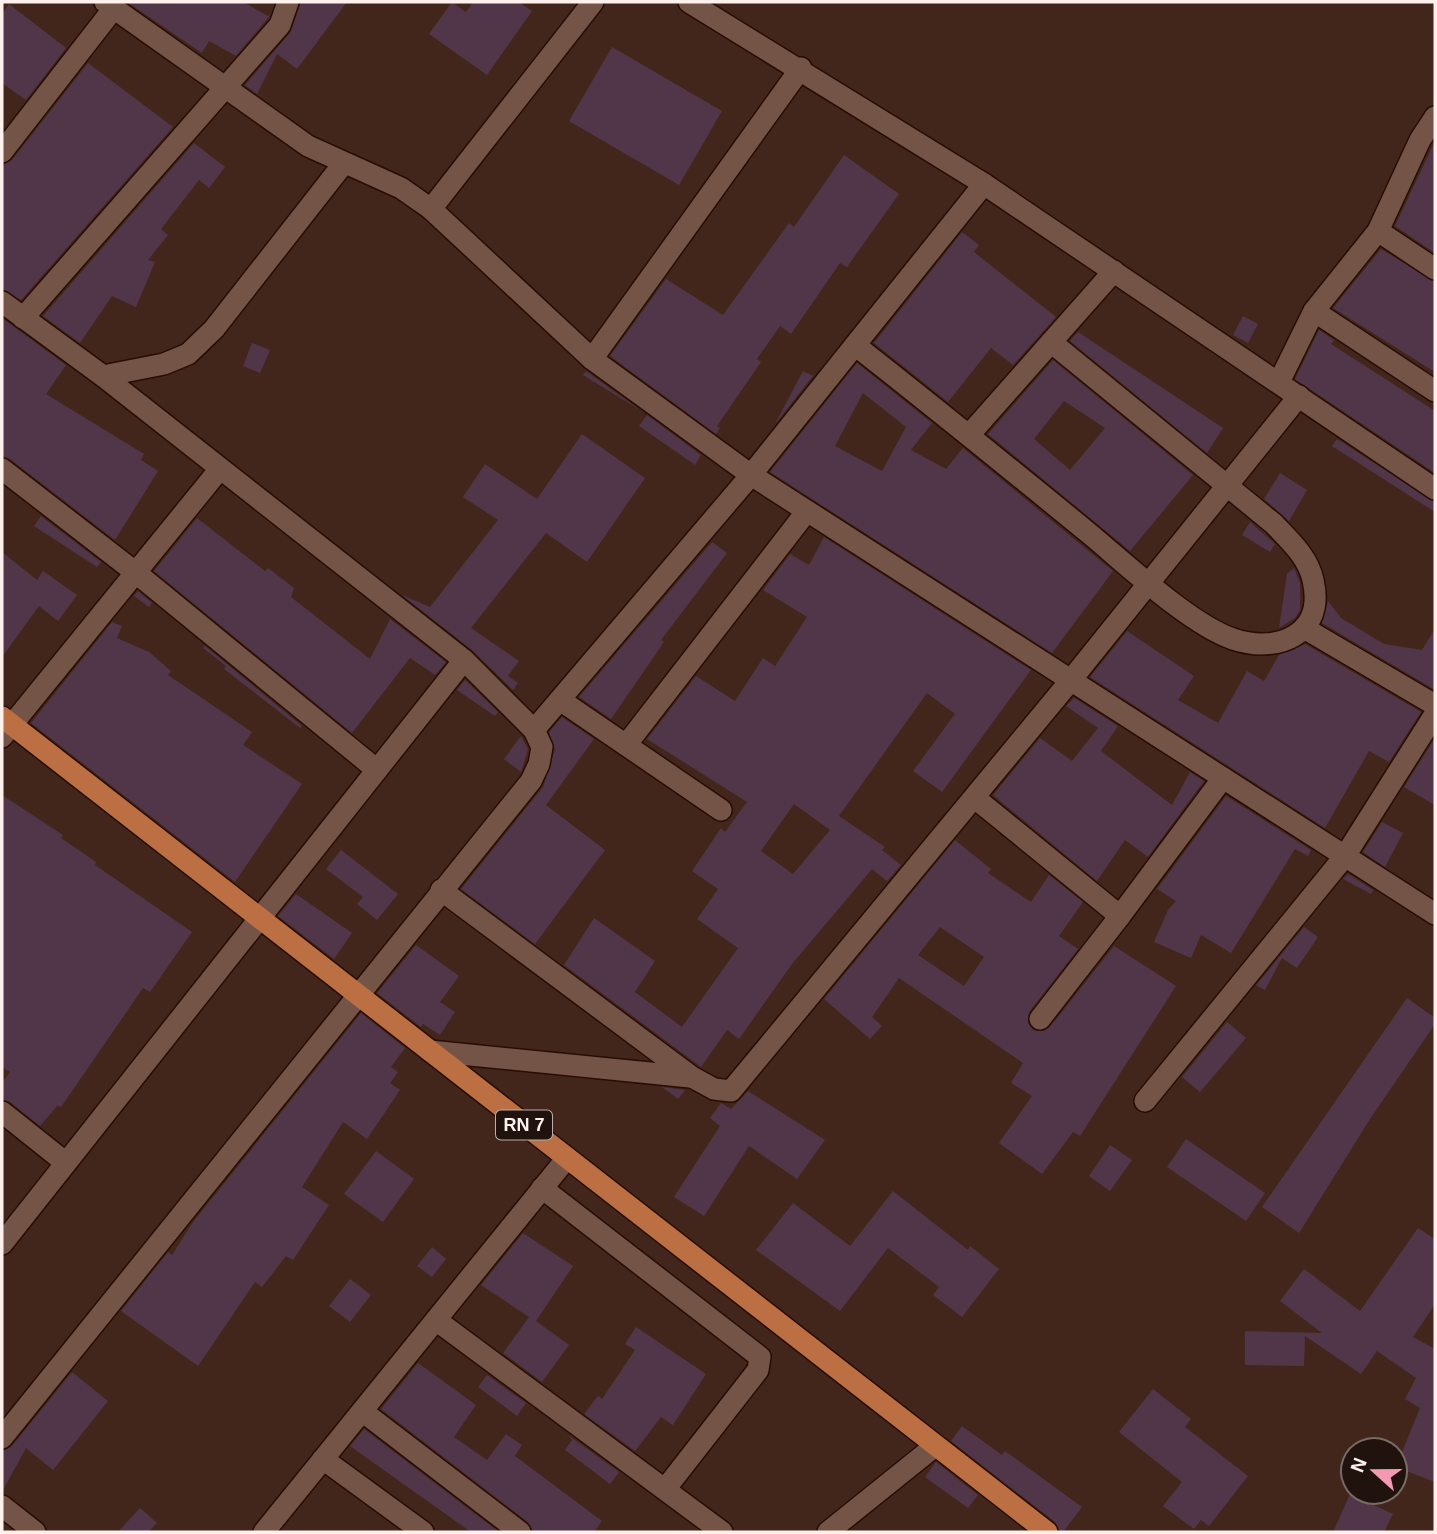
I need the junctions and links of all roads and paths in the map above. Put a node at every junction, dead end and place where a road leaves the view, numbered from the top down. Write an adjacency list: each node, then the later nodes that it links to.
1 (288, 2): 6 (street)
2 (593, 2): 12 (street)
3 (689, 2): 5 (street)
4 (109, 5): 6 (street); 9 (street)
5 (801, 68): 11 (street); 21 (street)
6 (224, 85): 10 (street); 18 (street)
7 (1435, 117): 8 (street)
8 (1428, 145): 13 (street)
9 (2, 152)
10 (344, 163): 12 (street); 22 (street)
11 (984, 184): 15 (street); 20 (street)
12 (430, 209): 21 (street)
13 (1378, 231): 14 (street); 17 (street)
14 (1435, 269)
15 (1114, 271): 19 (street); 23 (street)
16 (2, 302): 18 (street)
17 (1314, 311): 23 (street); 24 (street)
18 (23, 318): 22 (street)
19 (1051, 342): 26 (street); 30 (street)
20 (855, 345): 26 (street); 29 (street)
21 (592, 359): 29 (street)
22 (103, 376): 28 (street)
23 (1279, 382): 25 (street)
24 (1435, 391)
25 (1299, 396): 30 (street); 31 (street)
26 (969, 435): 34 (street)
27 (2, 469): 33 (street)
28 (219, 470): 33 (street); 36 (street)
29 (751, 475): 32 (street); 38 (street)
30 (1227, 486): 34 (street); 35 (street)
31 (1435, 488)
32 (807, 511): 37 (street); 43 (street)
33 (135, 572): 41 (street); 44 (street)
34 (1149, 583): 35 (street); 37 (street)
35 (1304, 628): 39 (street)
36 (464, 660): 42 (street); 44 (street)
37 (1072, 680): 45 (street); 46 (street)
38 (560, 700): 42 (street); 43 (street)
39 (1435, 705)
40 (1435, 714): 48 (street)
41 (5, 727): 52 (main road, RN 7)
42 (534, 730): 49 (street)
43 (626, 745): 47 (street)
44 (377, 770): 52 (street)
45 (1223, 778): 48 (street); 51 (street)
46 (975, 798): 51 (street); 56 (street)
47 (721, 810)
48 (1345, 856): 50 (street); 57 (street)
49 (441, 890): 53 (street); 56 (street)
50 (1435, 914)
51 (1120, 916): 54 (street)
52 (260, 918): 53 (main road, RN 7); 60 (street)
53 (357, 994): 55 (main road, RN 7); 65 (street)
54 (1040, 1018)
55 (430, 1051): 56 (street); 59 (main road, RN 7)
56 (692, 1077)
57 (1145, 1101)
58 (2, 1112): 60 (street)
59 (567, 1158): 61 (street); 66 (main road, RN 7)
60 (66, 1163): 62 (street)
61 (542, 1188): 63 (street); 68 (street)
62 (2, 1244)
63 (436, 1320): 64 (street); 68 (street)
64 (362, 1411): 67 (street); 73 (street)
65 (2, 1438)
66 (934, 1446): 75 (street); 76 (main road, RN 7)
67 (323, 1459): 71 (street); 72 (street)
68 (666, 1488): 74 (street)
69 (2, 1507): 70 (street)
70 (35, 1532)
71 (264, 1532)
72 (422, 1532)
73 (520, 1532)
74 (722, 1532)
75 (828, 1532)
76 (1047, 1532)

